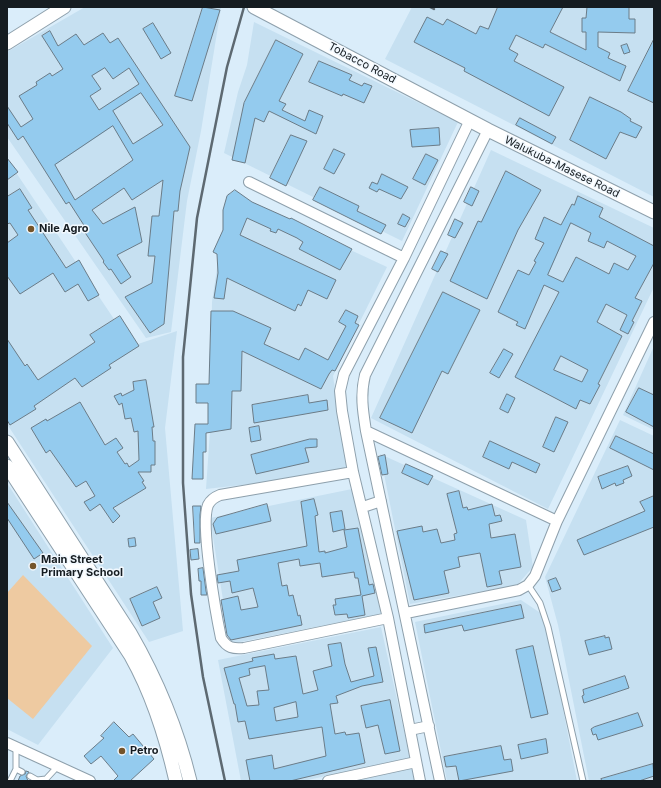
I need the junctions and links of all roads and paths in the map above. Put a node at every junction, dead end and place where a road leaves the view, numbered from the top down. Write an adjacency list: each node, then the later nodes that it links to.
1 (64, 7): 3 (street)
2 (254, 7): 4 (street, Tobacco Road)
3 (7, 43)
4 (470, 120): 5 (street, Walukuba-Masese Road); 8 (street)
5 (488, 130): 7 (street, Walukuba-Masese Road); 9 (street)
6 (250, 182): 10 (street)
7 (654, 212)
8 (418, 228): 9 (street); 10 (street)
9 (434, 236): 12 (street)
10 (404, 258): 11 (street)
11 (390, 285): 12 (street); 17 (street)
12 (406, 294): 14 (street)
13 (654, 322): 20 (street)
14 (366, 431): 18 (street); 20 (street)
15 (7, 442): 39 (street)
16 (7, 466): 38 (street)
17 (354, 472): 19 (street); 25 (street)
18 (381, 502): 19 (street); 21 (street)
19 (363, 507): 23 (street)
20 (557, 521): 22 (street)
21 (399, 584): 23 (street); 24 (street)
22 (528, 585): 24 (street); 43 (lane)
23 (382, 588): 25 (street)
24 (406, 613): 26 (street)
25 (388, 618): 27 (street)
26 (413, 648): 27 (street); 28 (street)
27 (394, 652): 29 (street)
28 (429, 726): 29 (street); 42 (street)
29 (410, 730): 31 (street)
30 (11, 745): 32 (street); 33 (lane)
31 (416, 762): 40 (street); 41 (street)
32 (58, 766): 35 (lane); 37 (street)
33 (16, 769): 34 (lane); 36 (lane)
34 (22, 772)
35 (30, 776)
36 (10, 781)
37 (90, 781)
38 (176, 781)
39 (190, 781)
40 (328, 781)
41 (420, 781)
42 (440, 781)
43 (583, 781)

